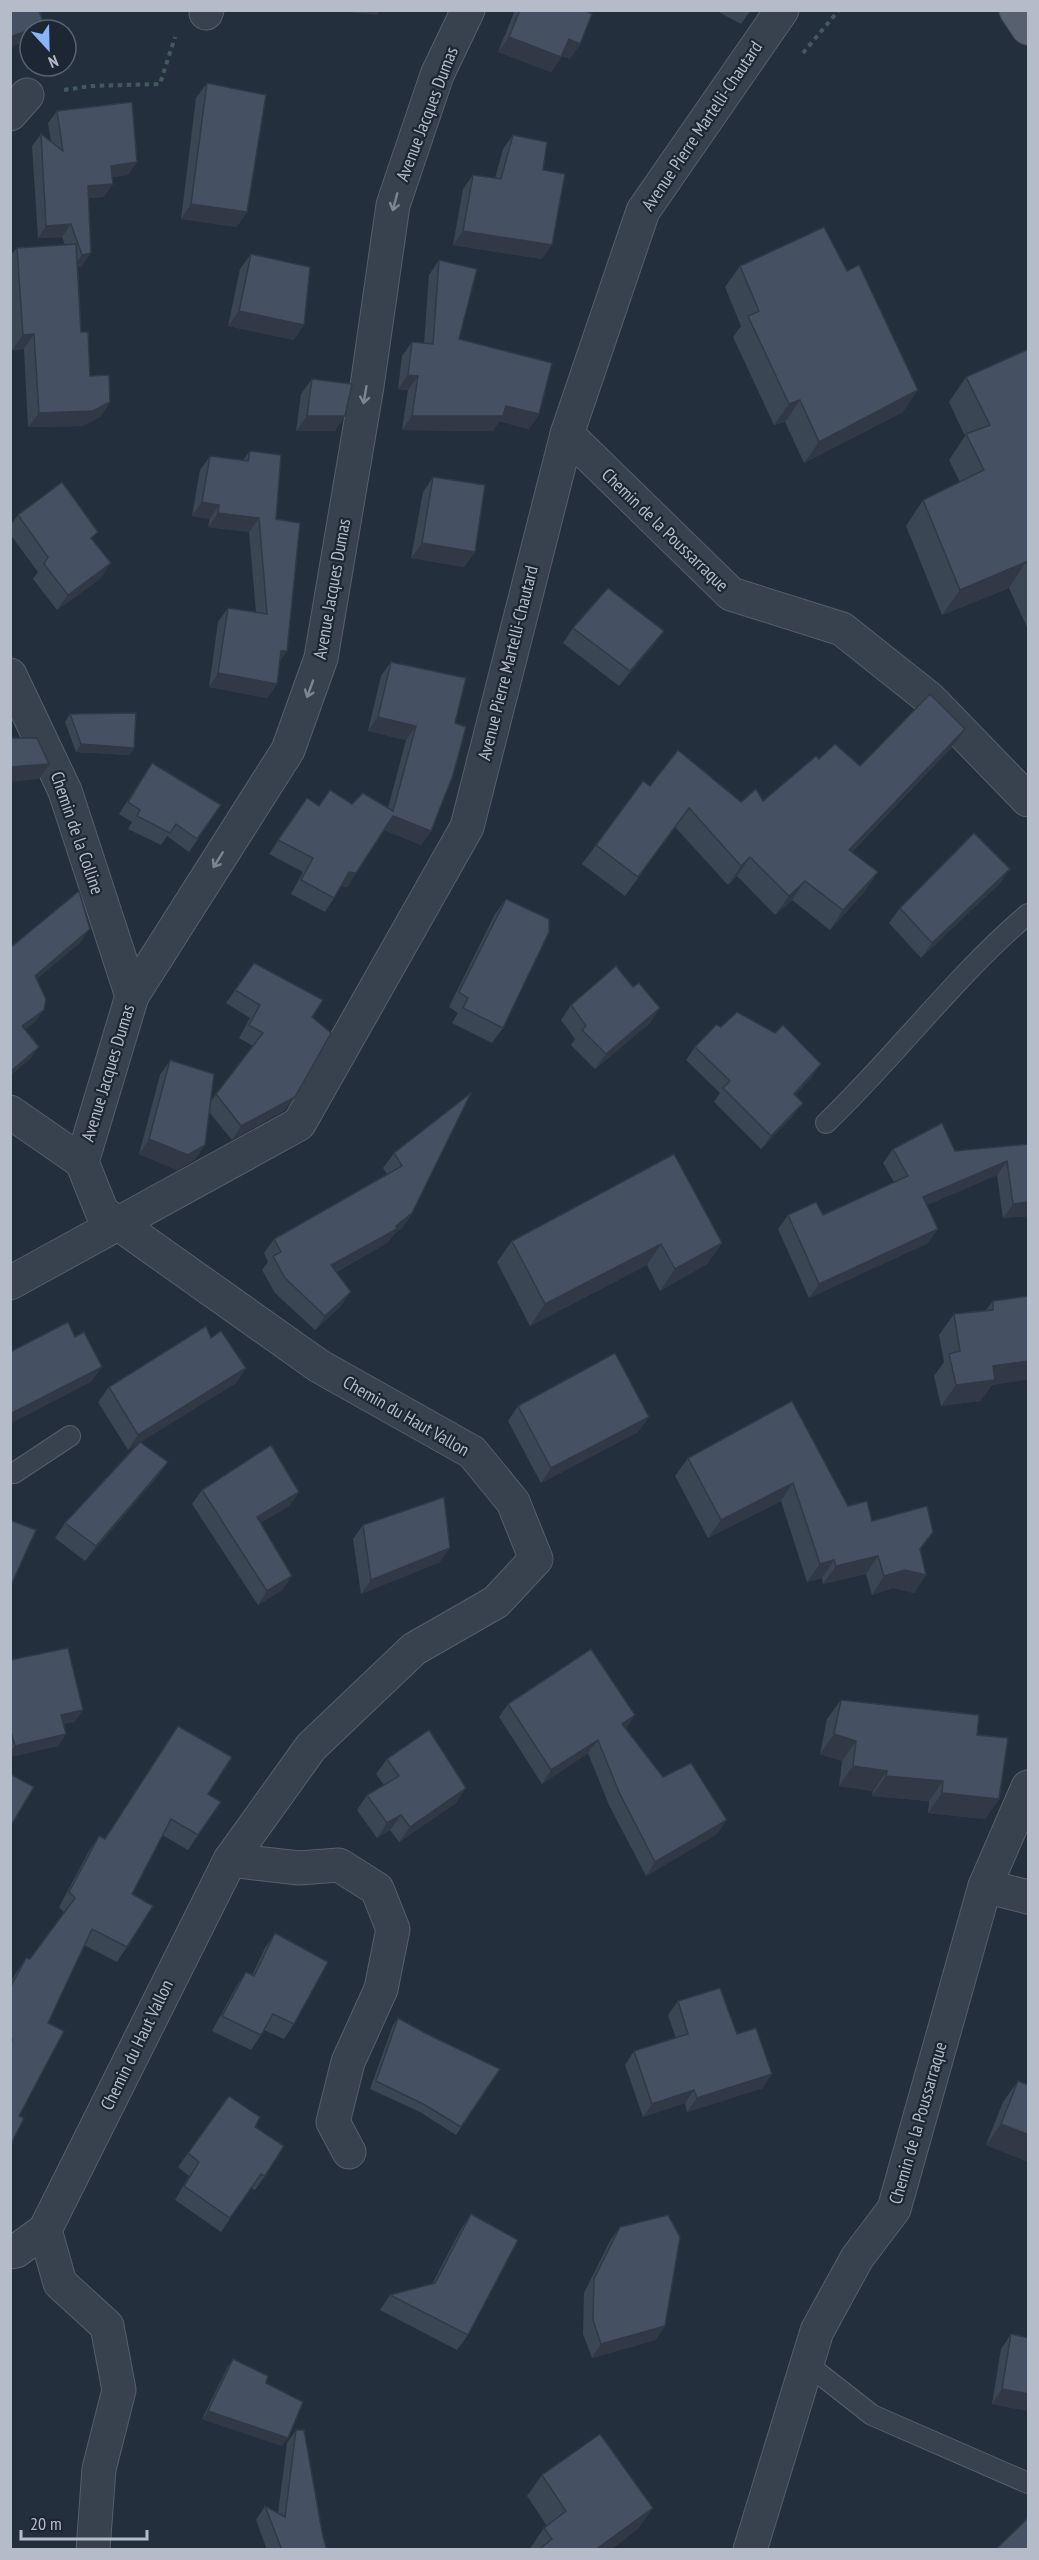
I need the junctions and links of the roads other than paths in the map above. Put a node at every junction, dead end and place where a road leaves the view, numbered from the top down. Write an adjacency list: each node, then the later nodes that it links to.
1 (468, 10): 9 (street, Avenue Jacques Dumas, one-way to 9)
2 (782, 10): 5 (street, Avenue Pierre Martelli-Chautard)
3 (1016, 10): 4 (main road)
4 (1029, 28)
5 (567, 434): 7 (street, Chemin de la Poussarraque); 13 (street, Avenue Pierre Martelli-Chautard)
6 (10, 675): 9 (street, Chemin de la Colline)
7 (1029, 800)
8 (1029, 914): 11 (lane)
9 (132, 996): 12 (street, Avenue Jacques Dumas)
10 (10, 1112): 12 (street)
11 (826, 1123)
12 (82, 1162): 13 (street, Avenue Jacques Dumas)
13 (118, 1223): 14 (street, Avenue Pierre Martelli-Chautard); 18 (street, Chemin du Haut Vallon)
14 (10, 1283)
15 (70, 1436): 16 (lane)
16 (10, 1472)
17 (1029, 1786): 19 (street, Chemin de la Poussarraque)
18 (230, 1860): 21 (street); 22 (street, Chemin du Haut Vallon)
19 (985, 1886): 20 (street); 24 (street, Chemin de la Poussarraque)
20 (1029, 1897)
21 (349, 2152)
22 (45, 2230): 23 (street, Chemin du Haut Vallon); 26 (street)
23 (10, 2252)
24 (807, 2364): 25 (lane); 27 (street, Chemin de la Poussarraque)
25 (1029, 2483)
26 (93, 2550)
27 (750, 2550)

